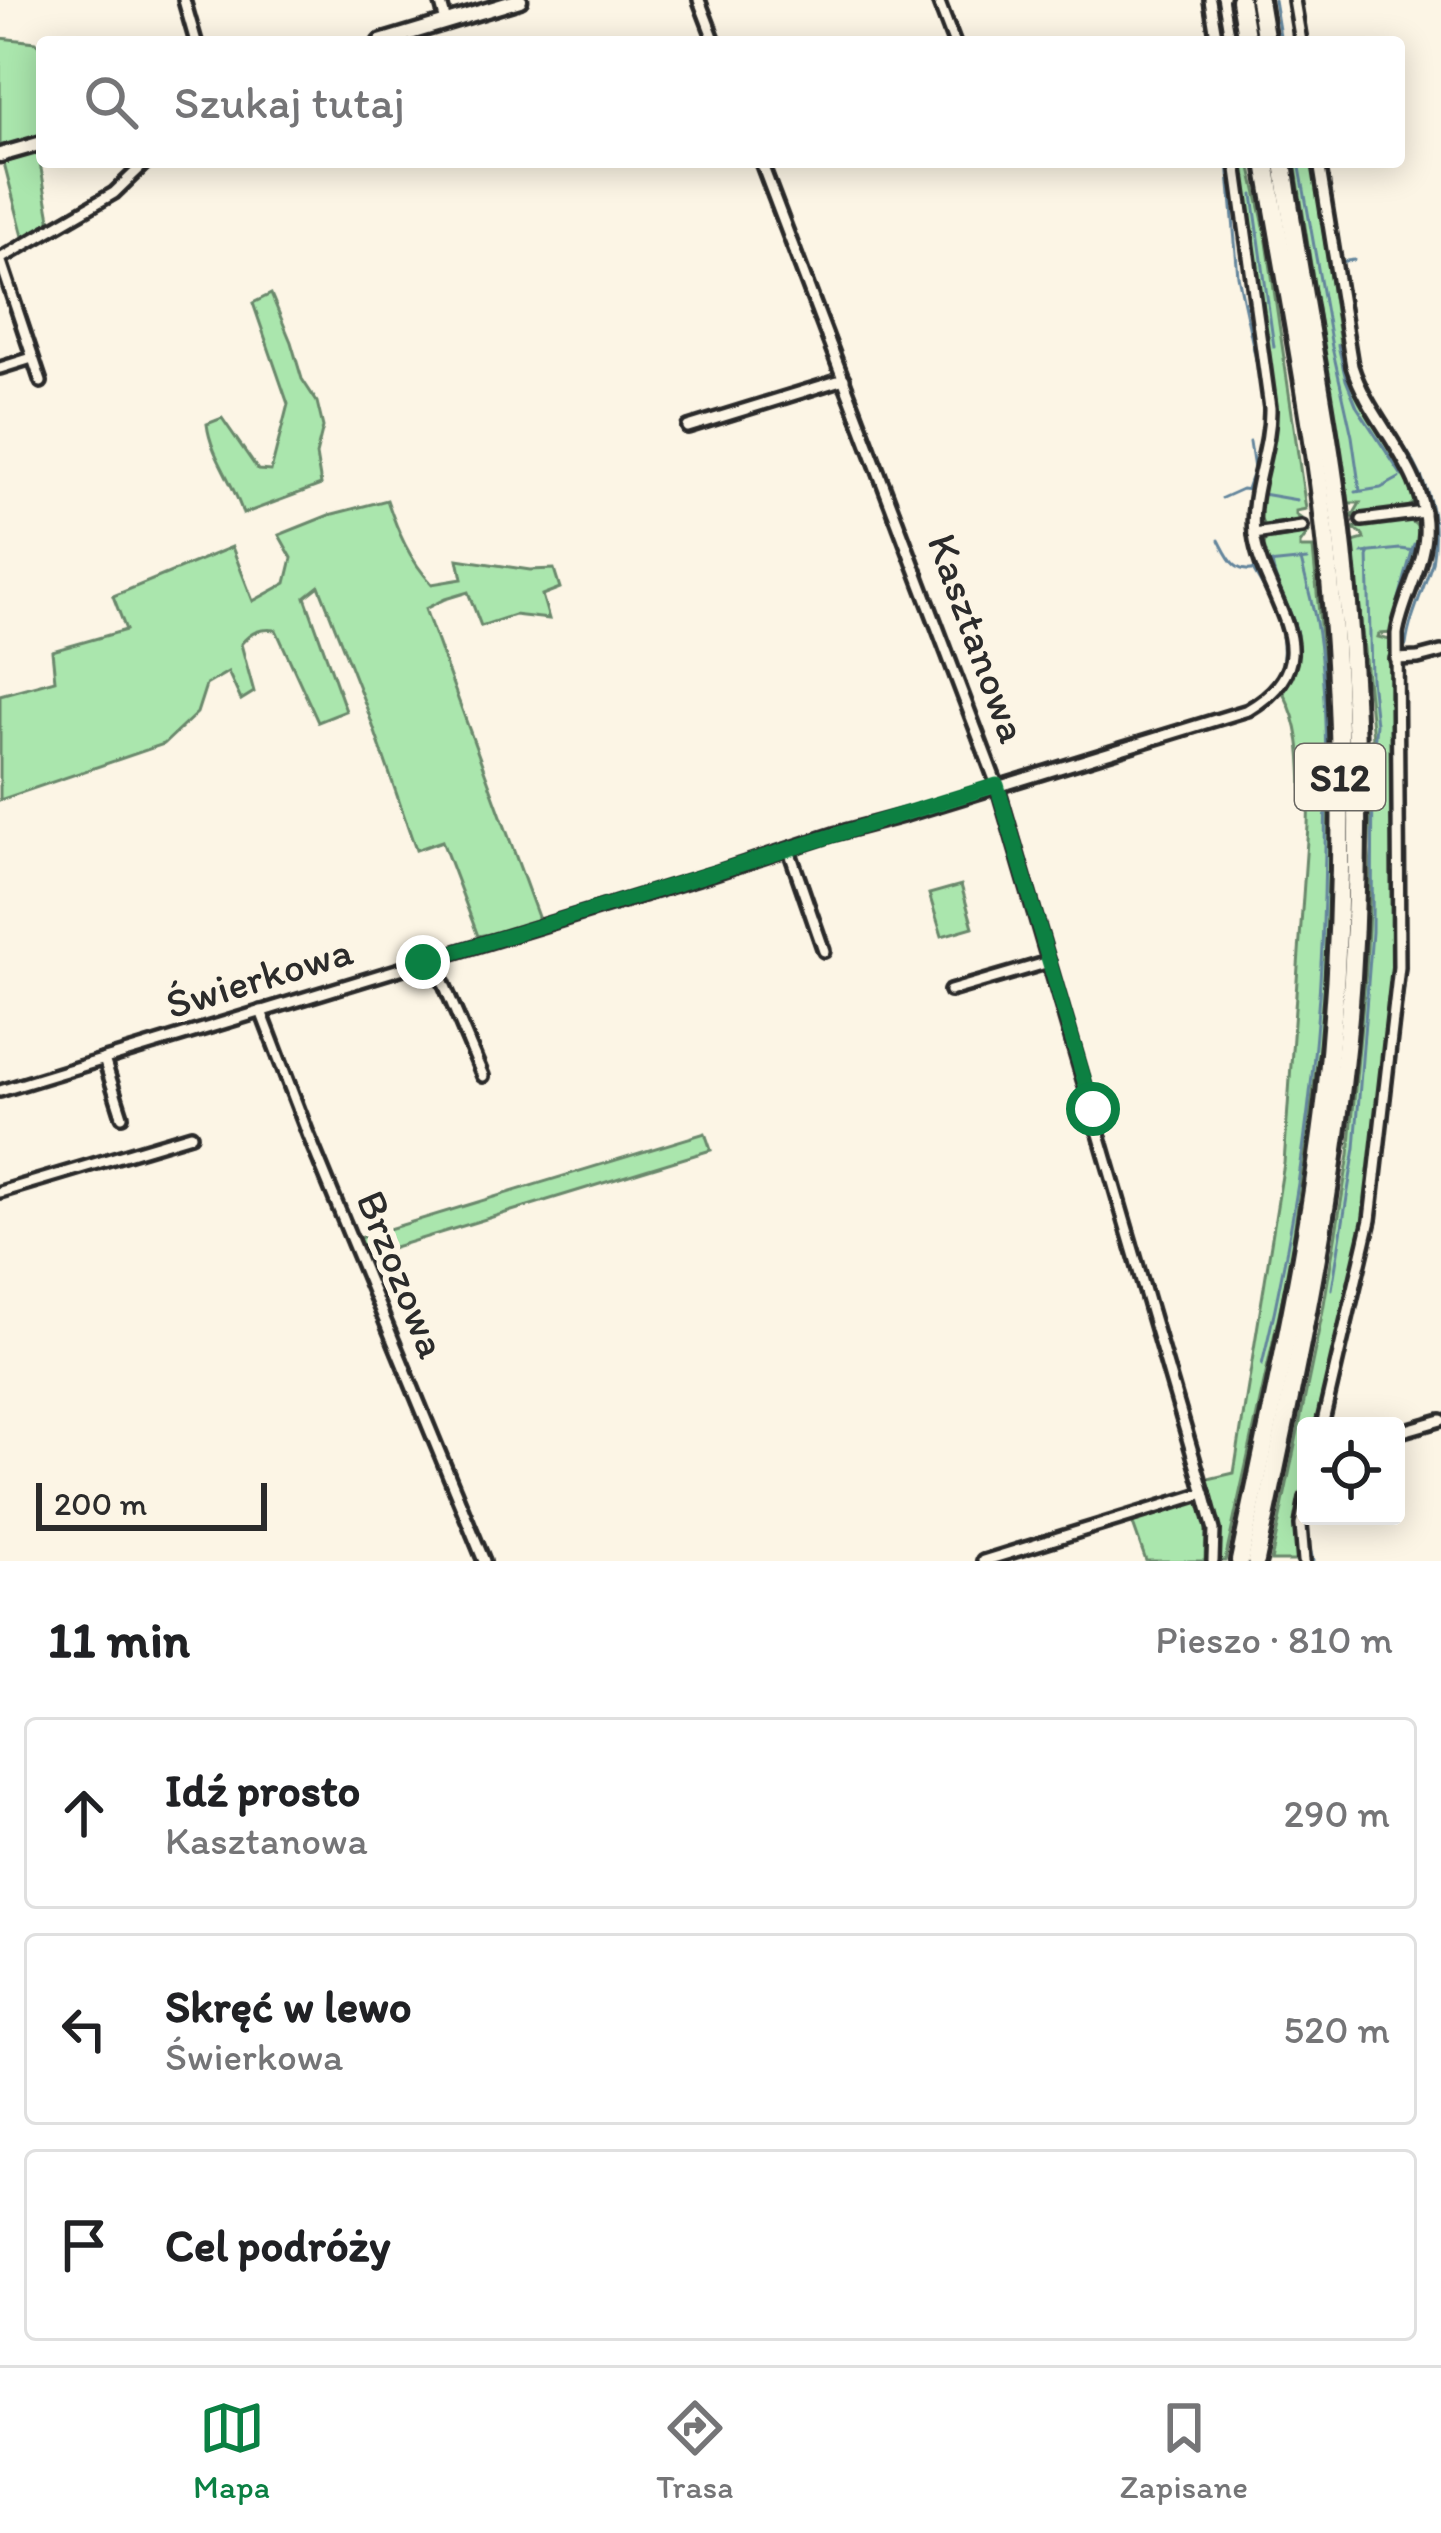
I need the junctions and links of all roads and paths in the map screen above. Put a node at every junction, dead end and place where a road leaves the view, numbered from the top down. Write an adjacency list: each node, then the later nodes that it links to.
1 (184, 0): 11 (street)
2 (440, 0): 10 (street)
3 (520, 0): 10 (street)
4 (699, 0): 13 (street)
5 (938, 0): 14 (street)
6 (1210, 0): 15 (street)
7 (1240, 0): 16 (highway)
8 (1259, 0): 17 (highway)
9 (1294, 0): 18 (street)
10 (446, 22): 12 (street)
11 (194, 36)
12 (400, 36)
13 (713, 36)
14 (952, 36)
15 (1216, 36)
16 (1246, 36)
17 (1264, 36)
18 (1300, 36)
19 (36, 145): 20 (street)
20 (0, 155)
21 (140, 168): 27 (street)
22 (763, 168): 29 (street, Kasztanowa)
23 (1237, 168): 35 (street)
24 (1267, 168): 59 (highway, S12)
25 (1284, 168): 60 (highway, S12)
26 (1320, 168): 32 (street)
27 (32, 358): 28 (street); 30 (street)
28 (0, 368)
29 (844, 379): 31 (street); 38 (street, Kasztanowa)
30 (40, 382)
31 (688, 427)
32 (1424, 512): 33 (street); 37 (street)
33 (1362, 520)
34 (1302, 527): 35 (street)
35 (1254, 534): 38 (street, Świerkowa)
36 (1441, 652): 37 (street)
37 (1396, 659): 51 (street)
38 (997, 785): 39 (street, Świerkowa); 42 (street, Kasztanowa)
39 (789, 850): 40 (street); 41 (street, Świerkowa)
40 (824, 950)
41 (434, 958): 44 (street, Świerkowa); 46 (street)
42 (1049, 962): 43 (street); 54 (street, Kasztanowa)
43 (950, 991)
44 (261, 1011): 45 (street, Świerkowa); 56 (street, Brzozowa)
45 (104, 1059): 47 (street, Świerkowa); 48 (street)
46 (482, 1076)
47 (0, 1090)
48 (122, 1116)
49 (191, 1135): 50 (street)
50 (0, 1192)
51 (1324, 1417)
52 (1441, 1420): 53 (street)
53 (1405, 1430)
54 (1204, 1493): 57 (street); 58 (street, Kasztanowa)
55 (1301, 1525): 61 (street)
56 (484, 1561)
57 (983, 1561)
58 (1213, 1561)
59 (1240, 1561)
60 (1256, 1561)
61 (1304, 1561)

